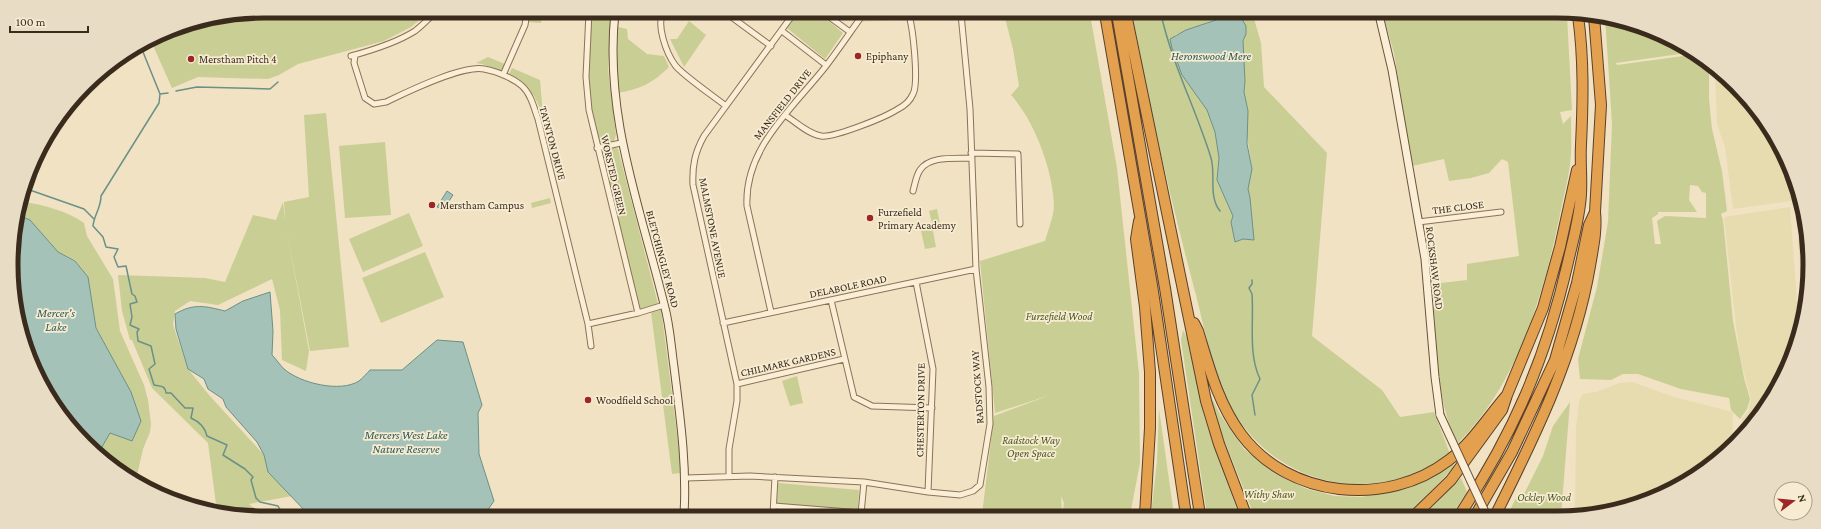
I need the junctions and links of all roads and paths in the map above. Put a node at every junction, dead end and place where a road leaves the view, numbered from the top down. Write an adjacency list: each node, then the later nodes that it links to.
1 (429, 18): 22 (street, TAYNTON DRIVE)
2 (526, 18): 22 (street)
3 (590, 18): 26 (street, WORSTED GREEN)
4 (614, 18): 25 (street, BLETCHINGLEY ROAD)
5 (662, 18): 23 (street)
6 (733, 18): 20 (street)
7 (791, 18): 18 (street, MALMSTONE AVENUE)
8 (831, 18): 19 (street)
9 (860, 18): 19 (street, MANSFIELD DRIVE)
10 (909, 18): 24 (street)
11 (961, 18): 27 (street, RADSTOCK WAY)
12 (1106, 18): 32 (highway)
13 (1118, 18): 63 (highway)
14 (1127, 18): 39 (highway)
15 (1380, 18): 33 (street, ROCKSHAW ROAD)
16 (1578, 19): 28 (highway)
17 (1594, 21): 31 (highway)
18 (782, 31): 20 (street, MALMSTONE AVENUE); 21 (street)
19 (850, 32): 21 (street, MANSFIELD DRIVE)
20 (771, 46): 23 (street, MALMSTONE AVENUE)
21 (826, 65): 24 (street, MANSFIELD DRIVE)
22 (503, 75): 43 (street, TAYNTON DRIVE)
23 (726, 106): 42 (street, MALMSTONE AVENUE)
24 (785, 115): 40 (street, MANSFIELD DRIVE)
25 (621, 143): 26 (street); 38 (street, BLETCHINGLEY ROAD)
26 (598, 148): 41 (street, WORSTED GREEN)
27 (972, 156): 29 (street); 34 (street); 35 (street, RADSTOCK WAY)
28 (1580, 160): 47 (highway); 66 (highway)
29 (913, 191)
30 (1501, 212): 33 (street, THE CLOSE)
31 (1595, 212): 67 (highway); 69 (highway)
32 (1140, 213): 54 (highway); 62 (highway)
33 (1418, 222): 68 (street, ROCKSHAW ROAD, bridge)
34 (1020, 224)
35 (976, 269): 36 (street, DELABOLE ROAD); 53 (street, RADSTOCK WAY)
36 (916, 282): 37 (street, DELABOLE ROAD); 48 (street, CHESTERTON DRIVE)
37 (831, 300): 40 (street, DELABOLE ROAD); 45 (street)
38 (664, 305): 41 (street); 51 (street, BLETCHINGLEY ROAD)
39 (1187, 310): 47 (highway); 64 (highway)
40 (771, 312): 42 (street, DELABOLE ROAD)
41 (638, 314): 43 (street)
42 (723, 323): 46 (street, MALMSTONE AVENUE)
43 (588, 324): 44 (street, TAYNTON DRIVE)
44 (591, 346)
45 (844, 359): 46 (street, CHILMARK GARDENS); 48 (street)
46 (737, 384): 49 (street, MALMSTONE AVENUE)
47 (1507, 394): 65 (highway)
48 (932, 408): 53 (street, CHESTERTON DRIVE)
49 (729, 475): 50 (street, RADSTOCK WAY); 51 (street, RADSTOCK WAY)
50 (775, 477): 52 (street, RADSTOCK WAY); 55 (street)
51 (686, 478): 56 (street, BLETCHINGLEY ROAD)
52 (864, 482): 53 (street, RADSTOCK WAY); 59 (street)
53 (928, 492)
54 (1145, 504): 60 (highway); 61 (highway)
55 (774, 506): 57 (street); 58 (street)
56 (684, 511)
57 (773, 511)
58 (828, 511)
59 (861, 511)
60 (1142, 511)
61 (1145, 511)
62 (1185, 511)
63 (1199, 511)
64 (1245, 511)
65 (1419, 511)
66 (1462, 511)
67 (1478, 511)
68 (1485, 511)
69 (1498, 511)

